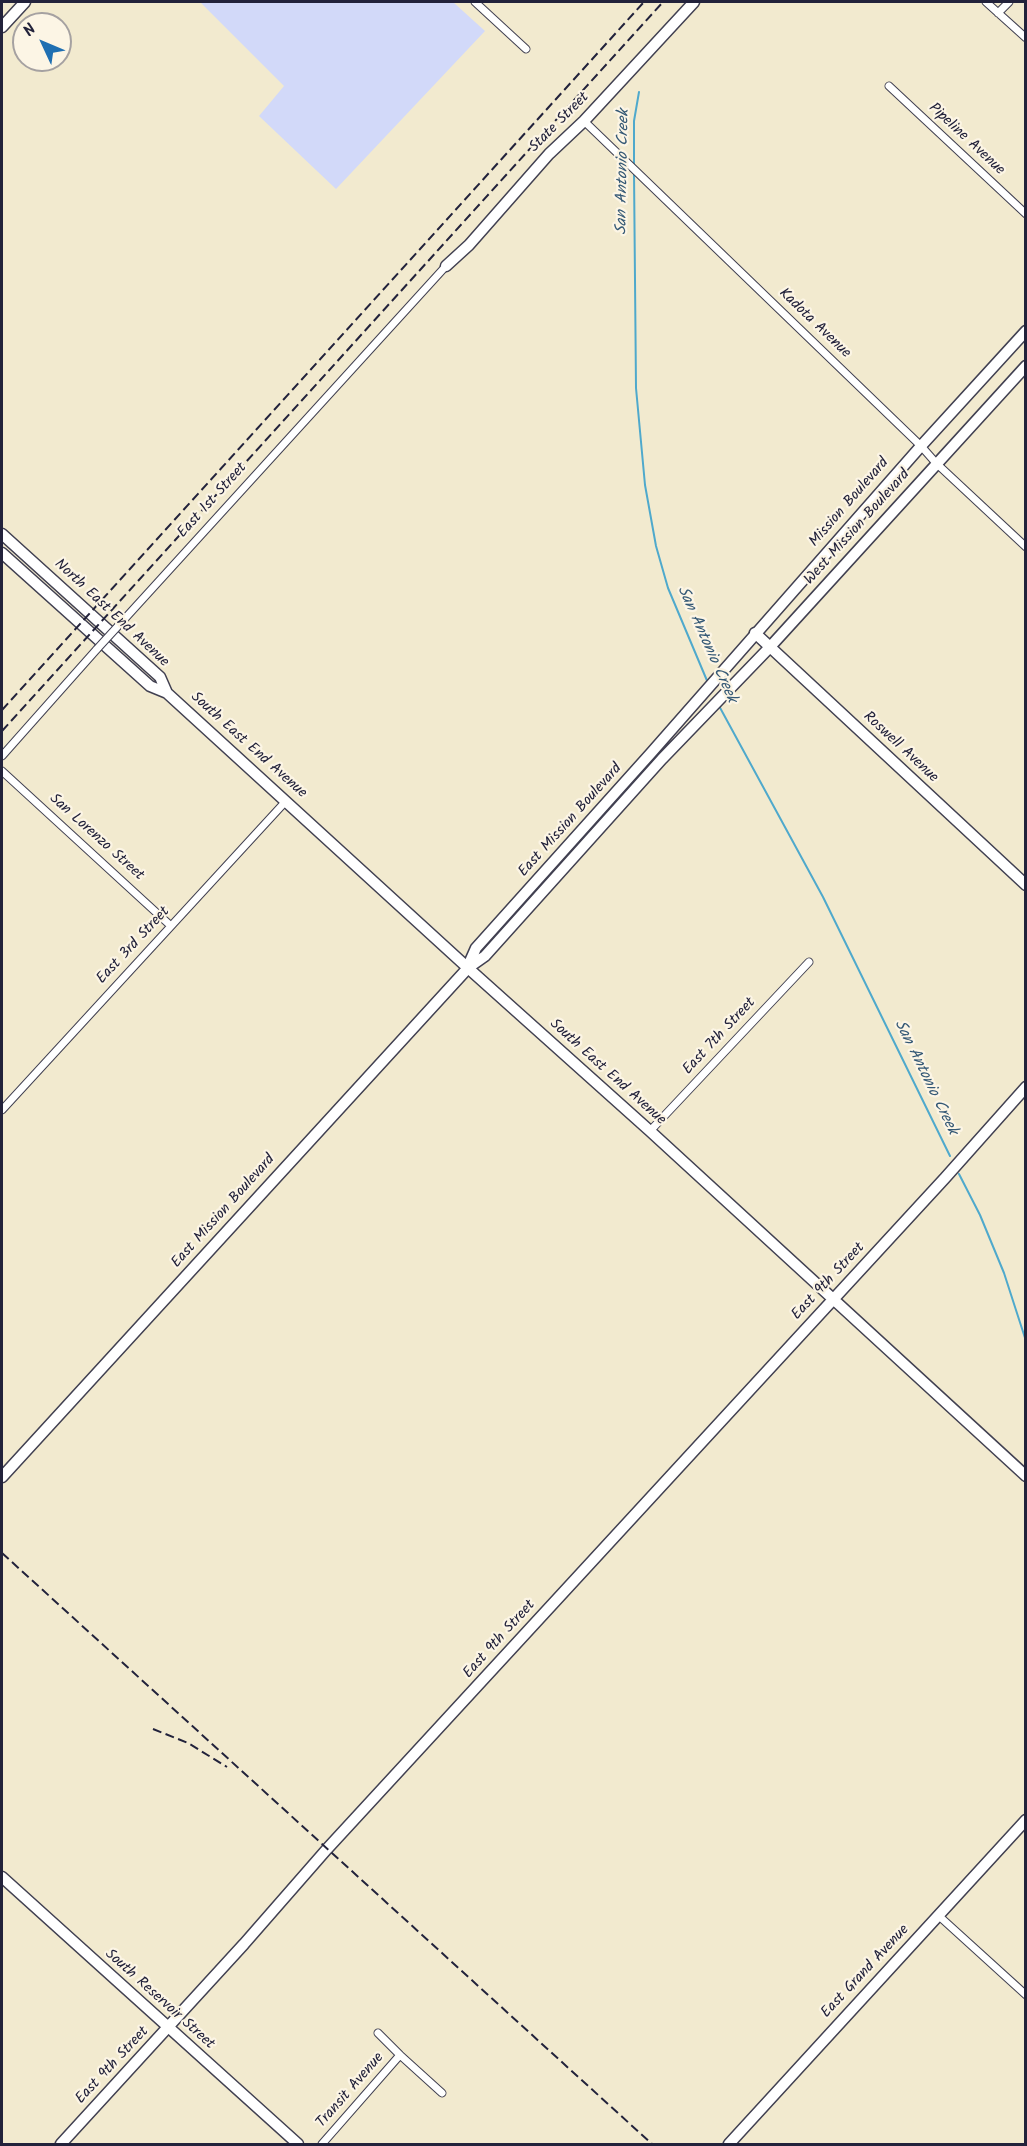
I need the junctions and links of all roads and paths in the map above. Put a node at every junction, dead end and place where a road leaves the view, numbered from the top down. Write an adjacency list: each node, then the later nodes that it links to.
1 (25, 2): 7 (main road)
2 (475, 2): 9 (street)
3 (694, 2): 11 (main road, State Street)
4 (986, 2): 6 (street)
5 (1009, 2): 6 (street)
6 (998, 13): 8 (street)
7 (2, 27)
8 (1026, 38)
9 (526, 49)
10 (889, 86): 12 (street, Pipeline Avenue)
11 (584, 121): 13 (main road, State Street); 16 (street, Kadota Avenue)
12 (1026, 214)
13 (446, 266): 26 (street, East 1st Street, bridge)
14 (1026, 331): 16 (main road, Mission Boulevard)
15 (1026, 366): 17 (main road, West Mission Boulevard)
16 (921, 446): 17 (street, Kadota Avenue); 21 (main road, Mission Boulevard)
17 (936, 463): 19 (street, Kadota Avenue); 22 (main road, West Mission Boulevard)
18 (2, 534): 23 (main road, North East End Avenue)
19 (1026, 547)
20 (2, 552): 23 (main road, North East End Avenue)
21 (755, 633): 22 (main road, Roswell Avenue); 24 (main road, Mission Boulevard)
22 (770, 647): 25 (main road, West Mission Boulevard); 29 (main road, Roswell Avenue)
23 (167, 693): 28 (main road, South East End Avenue)
24 (700, 697): 32 (main road, East Mission Boulevard)
25 (712, 708): 32 (main road, East Mission Boulevard)
26 (2, 756)
27 (2, 771): 30 (street, San Lorenzo Street)
28 (286, 801): 30 (street, East 3rd Street); 32 (main road, South East End Avenue)
29 (1026, 885)
30 (171, 926): 34 (street, East 3rd Street)
31 (809, 962): 35 (street, East 7th Street)
32 (468, 968): 35 (main road, South East End Avenue); 38 (main road, East Mission Boulevard)
33 (1026, 1087): 36 (main road, East 9th Street)
34 (2, 1110)
35 (650, 1131): 36 (main road, South East End Avenue)
36 (833, 1298): 37 (main road, South East End Avenue); 43 (main road, East 9th Street)
37 (1026, 1476)
38 (2, 1477)
39 (1026, 1820): 41 (main road, East Grand Avenue)
40 (2, 1877): 43 (main road, South Reservoir Street)
41 (939, 1916): 42 (street); 50 (main road, East Grand Avenue)
42 (1026, 1995)
43 (168, 2029): 47 (main road, East 9th Street); 48 (main road, South Reservoir Street)
44 (378, 2033): 45 (street)
45 (400, 2055): 46 (street); 49 (street, Transit Avenue)
46 (442, 2093)
47 (61, 2145)
48 (298, 2145)
49 (322, 2145)
50 (729, 2145)

